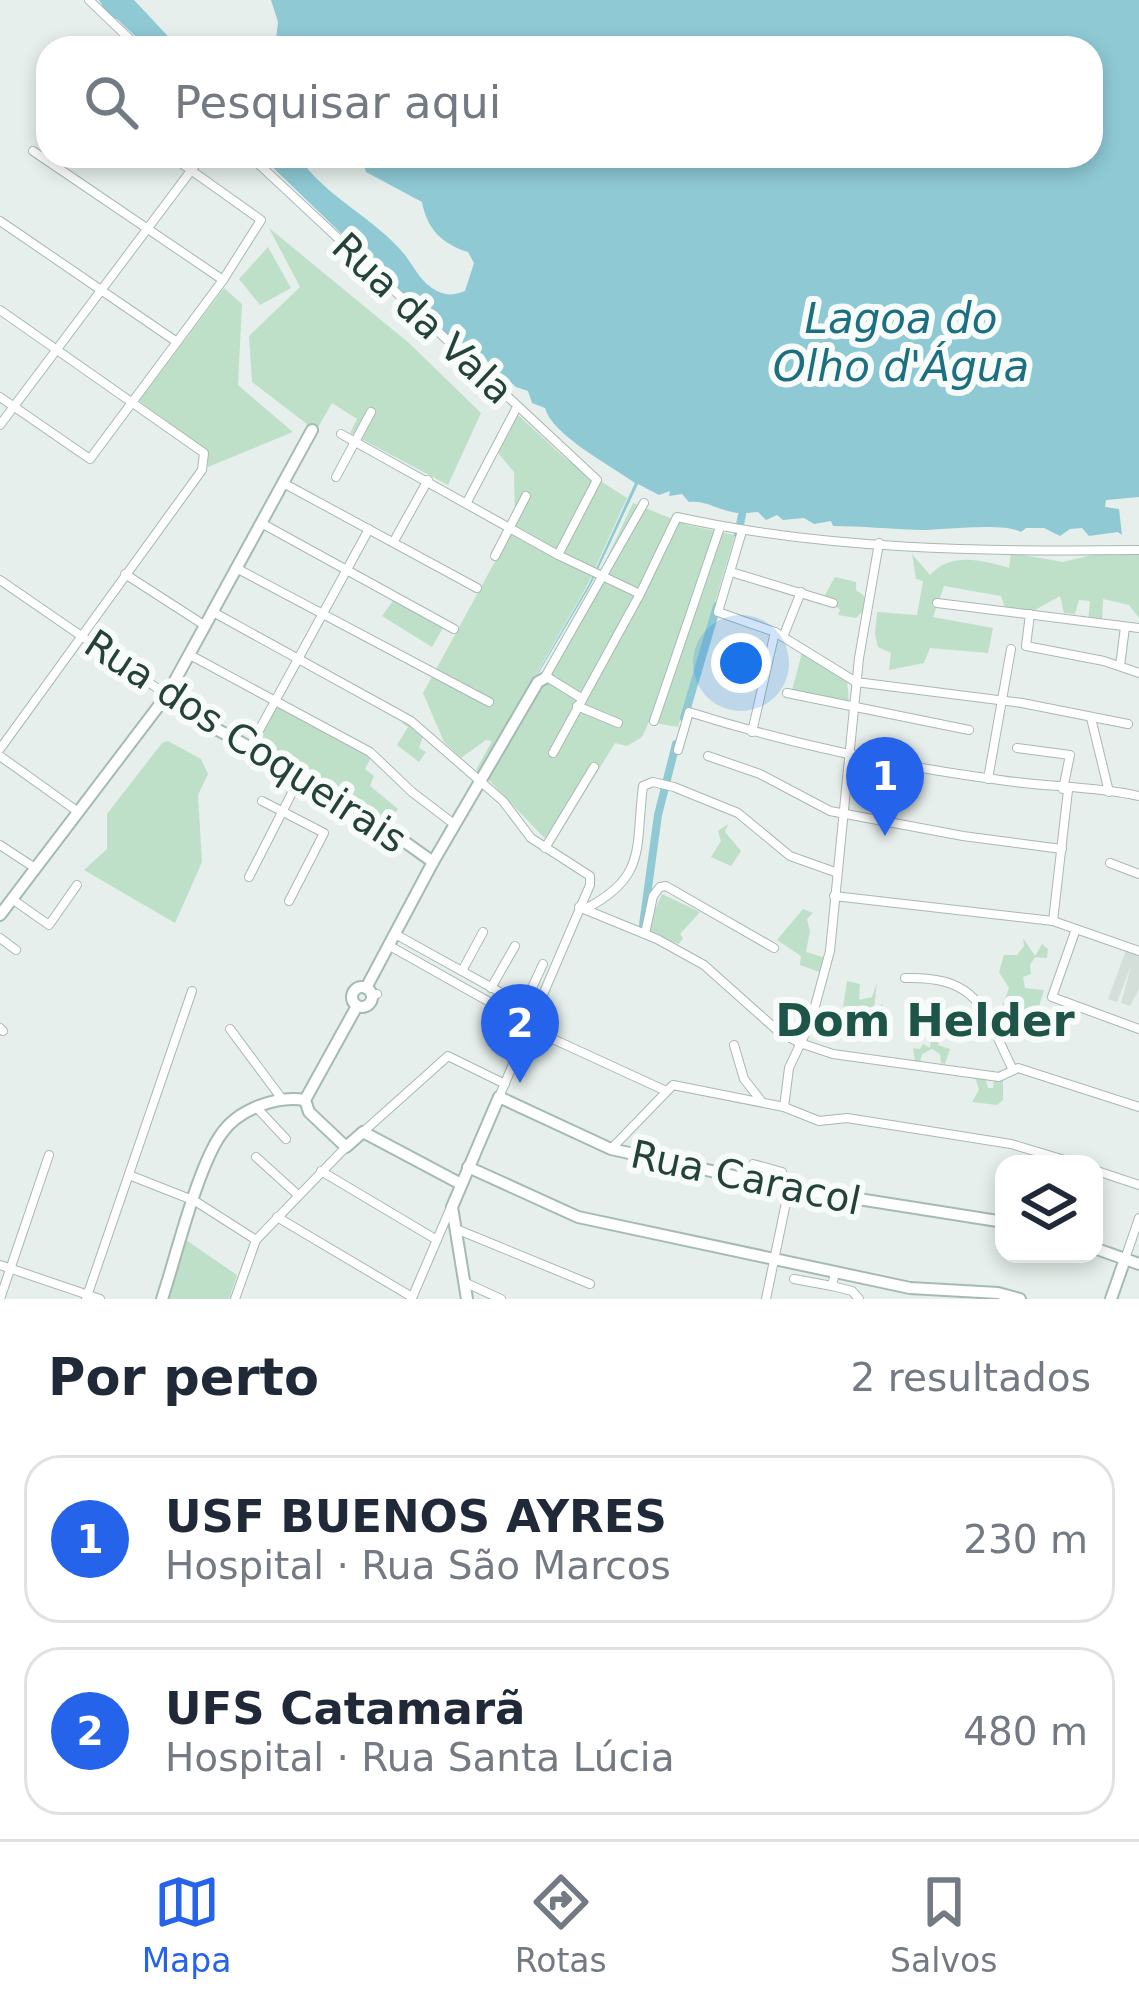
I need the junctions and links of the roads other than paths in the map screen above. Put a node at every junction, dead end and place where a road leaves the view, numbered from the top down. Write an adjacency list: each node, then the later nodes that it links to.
1 (89, 0): 2 (street)
2 (126, 36)
3 (33, 151): 4 (street)
4 (36, 153)
5 (58, 168): 11 (street)
6 (187, 168): 9 (street)
7 (193, 168): 9 (street)
8 (263, 168): 20 (street, Rua da Vala)
9 (191, 171): 11 (street); 12 (street)
10 (0, 220): 13 (street)
11 (146, 229): 12 (street); 13 (street)
12 (224, 280): 15 (street)
13 (100, 289): 15 (street); 16 (street)
14 (0, 310): 16 (street)
15 (177, 342): 18 (street)
16 (56, 348): 18 (street); 19 (street)
17 (0, 397): 19 (street)
18 (132, 401): 19 (street); 45 (street)
19 (14, 406): 22 (street)
20 (517, 407): 30 (street); 40 (street, Rua da Vala)
21 (371, 412): 25 (street)
22 (0, 425)
23 (312, 430): 28 (street)
24 (341, 434): 25 (street)
25 (355, 442): 26 (street); 27 (street)
26 (336, 477)
27 (428, 480): 30 (street); 37 (street)
28 (285, 484): 32 (street); 35 (street)
29 (526, 496): 34 (street)
30 (467, 502): 34 (street)
31 (644, 503): 46 (street)
32 (263, 524): 42 (street); 43 (street)
33 (720, 526): 36 (street); 50 (street); 77 (street)
34 (510, 528): 40 (street); 41 (street)
35 (368, 529): 37 (street); 43 (street)
36 (742, 531): 38 (street); 44 (street)
37 (394, 541): 48 (street)
38 (879, 543): 39 (street); 68 (street)
39 (1139, 550)
40 (558, 555): 46 (street)
41 (495, 556)
42 (236, 568): 53 (street); 54 (street)
43 (346, 571): 54 (street); 59 (street)
44 (730, 572): 49 (street); 61 (street)
45 (125, 574): 56 (street); 60 (street)
46 (598, 576): 50 (street); 67 (street)
47 (0, 580): 60 (street, Rua dos Coqueirais)
48 (477, 588)
49 (801, 592): 51 (street); 61 (street)
50 (640, 595): 74 (street)
51 (832, 603)
52 (937, 603): 55 (street)
53 (213, 612): 56 (street); 64 (street)
54 (323, 614): 64 (street); 73 (street)
55 (1030, 614): 57 (street); 65 (street)
56 (205, 626): 63 (street)
57 (1125, 627): 58 (street); 65 (street)
58 (1139, 628)
59 (454, 629)
60 (81, 635): 70 (street, Rua dos Coqueirais); 85 (street)
61 (779, 635): 68 (street); 81 (street)
62 (1011, 649): 71 (street)
63 (190, 655): 70 (street); 72 (street)
64 (300, 658): 72 (street); 91 (street)
65 (1120, 666): 66 (street)
66 (1139, 673)
67 (546, 677): 74 (street); 91 (street)
68 (856, 682): 71 (street); 75 (street)
69 (788, 693): 75 (street)
70 (166, 695): 82 (street, Rua dos Coqueirais); 97 (street)
71 (1004, 701): 76 (street); 92 (street)
72 (275, 702): 82 (street); 100 (street)
73 (489, 702)
74 (579, 702): 78 (street); 87 (street)
75 (855, 707): 80 (street); 86 (street)
76 (1090, 717): 79 (street); 94 (street)
77 (654, 721)
78 (618, 723)
79 (1128, 724)
80 (970, 730)
81 (752, 732): 84 (street); 86 (street)
82 (250, 747): 90 (street, Rua dos Coqueirais)
83 (1017, 748): 93 (street)
84 (677, 750)
85 (0, 753): 97 (street)
86 (849, 753): 92 (street); 99 (street)
87 (553, 754)
88 (708, 756): 99 (street)
89 (594, 767): 102 (street)
90 (301, 774): 98 (street); 104 (street, Rua dos Coqueirais)
91 (481, 779): 100 (street); 102 (street)
92 (988, 779): 93 (street)
93 (1066, 789): 94 (street); 103 (street)
94 (1109, 792): 95 (street)
95 (1139, 794)
96 (262, 801): 98 (street)
97 (76, 811): 106 (street)
98 (283, 811): 109 (street); 113 (street)
99 (842, 813): 103 (street); 107 (street)
100 (454, 824): 104 (street)
101 (0, 845): 106 (street)
102 (545, 848): 114 (street)
103 (1062, 849): 116 (street)
104 (433, 862): 121 (street)
105 (1110, 863): 108 (street)
106 (34, 868): 112 (street)
107 (835, 872): 111 (street); 114 (street)
108 (1139, 874)
109 (249, 877)
110 (76, 885): 112 (street)
111 (834, 896): 116 (street); 135 (street)
112 (12, 899): 115 (street)
113 (289, 901)
114 (582, 908): 119 (street); 132 (street)
115 (0, 915)
116 (1053, 921): 117 (street)
117 (1076, 928): 125 (street); 134 (street)
118 (483, 932): 127 (street)
119 (645, 934): 123 (street); 135 (street)
120 (0, 938): 124 (street)
121 (391, 939): 127 (street); 131 (street); 142 (street)
122 (515, 946): 129 (street)
123 (774, 948)
124 (16, 950)
125 (1139, 951)
126 (543, 964): 131 (street)
127 (462, 971): 129 (street)
128 (905, 977): 137 (street)
129 (491, 988): 131 (street)
130 (192, 991): 159 (street)
131 (523, 1005)
132 (530, 1028): 138 (street); 139 (street)
133 (230, 1029): 141 (street)
134 (1139, 1029)
135 (800, 1043): 137 (street); 145 (street)
136 (734, 1045): 143 (street)
137 (1012, 1069): 144 (street)
138 (505, 1084): 140 (street); 147 (street)
139 (665, 1090): 143 (street); 150 (street)
140 (499, 1097): 150 (street, Rua Caracol); 155 (street)
141 (282, 1099): 142 (street); 146 (street)
142 (305, 1100): 149 (street)
143 (765, 1105): 145 (street)
144 (1139, 1106)
145 (784, 1107): 151 (street)
146 (257, 1108): 148 (street); 164 (street)
147 (363, 1132): 149 (street); 160 (street)
148 (286, 1139)
149 (346, 1147): 156 (street)
150 (611, 1149): 162 (street, Rua Caracol)
151 (1051, 1155)
152 (49, 1156): 177 (street)
153 (256, 1157): 163 (street)
154 (753, 1164): 157 (street)
155 (468, 1167): 160 (street); 173 (street)
156 (321, 1171): 163 (street); 171 (street)
157 (782, 1172)
158 (1103, 1173): 161 (street)
159 (129, 1175): 164 (street); 182 (street)
160 (461, 1184): 165 (street)
161 (1139, 1185)
162 (789, 1188): 168 (street, Rua Caracol); 173 (street)
163 (298, 1195): 166 (street)
164 (195, 1201): 170 (street); 186 (street)
165 (452, 1207): 169 (street); 171 (street)
166 (277, 1217): 170 (street); 183 (street)
167 (1139, 1218): 174 (street)
168 (995, 1221)
169 (456, 1229): 180 (street); 181 (street)
170 (256, 1240): 187 (street)
171 (437, 1240): 183 (street)
172 (1103, 1251): 174 (street)
173 (773, 1257): 179 (street); 190 (street)
174 (1125, 1258): 176 (street); 193 (street)
175 (0, 1264): 177 (street)
176 (1139, 1264)
177 (11, 1268): 182 (street); 184 (street)
178 (794, 1279): 179 (street)
179 (834, 1280): 191 (street); 192 (street)
180 (464, 1283): 188 (street); 189 (street)
181 (590, 1285)
182 (87, 1297): 185 (street)
183 (411, 1298)
184 (0, 1299)
185 (100, 1299)
186 (162, 1299)
187 (235, 1299)
188 (466, 1299)
189 (501, 1299)
190 (766, 1299)
191 (859, 1299)
192 (1020, 1299)
193 (1111, 1299)

